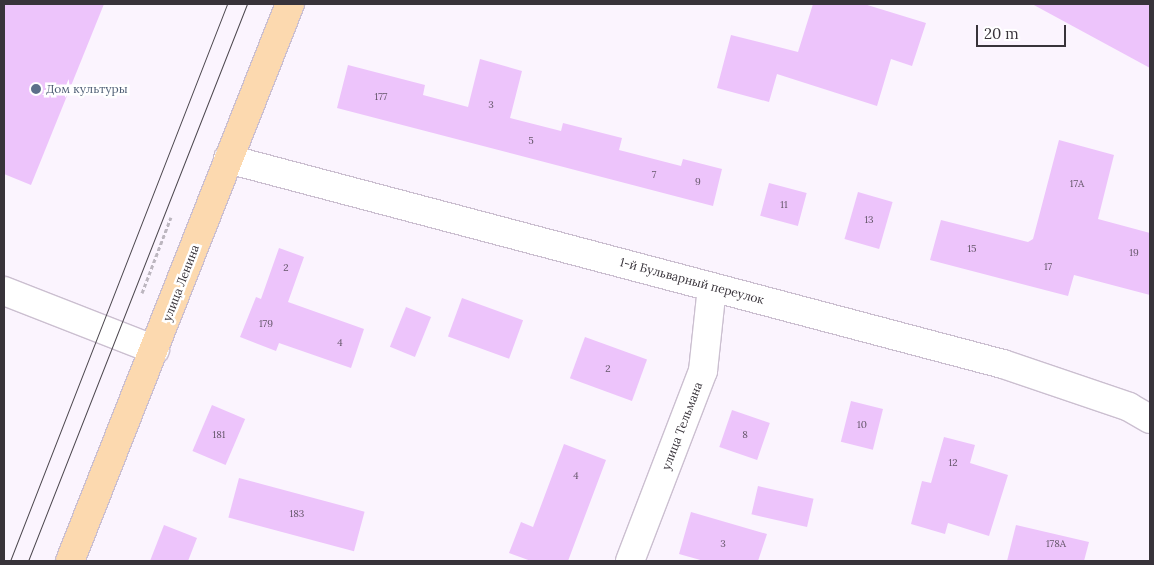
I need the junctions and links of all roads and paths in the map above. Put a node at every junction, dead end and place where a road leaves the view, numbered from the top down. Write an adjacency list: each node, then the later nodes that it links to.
1 (290, 4): 2 (main road, улица Ленина)
2 (228, 159): 4 (street, 1-й Бульварный переулок); 7 (main road, улица Ленина)
3 (171, 217): 6 (path)
4 (712, 286): 8 (street, 1-й Бульварный переулок); 10 (street, улица Тельмана)
5 (4, 292): 6 (street)
6 (124, 338): 7 (street)
7 (155, 350): 9 (main road, улица Ленина)
8 (1150, 419)
9 (70, 561)
10 (630, 561)

